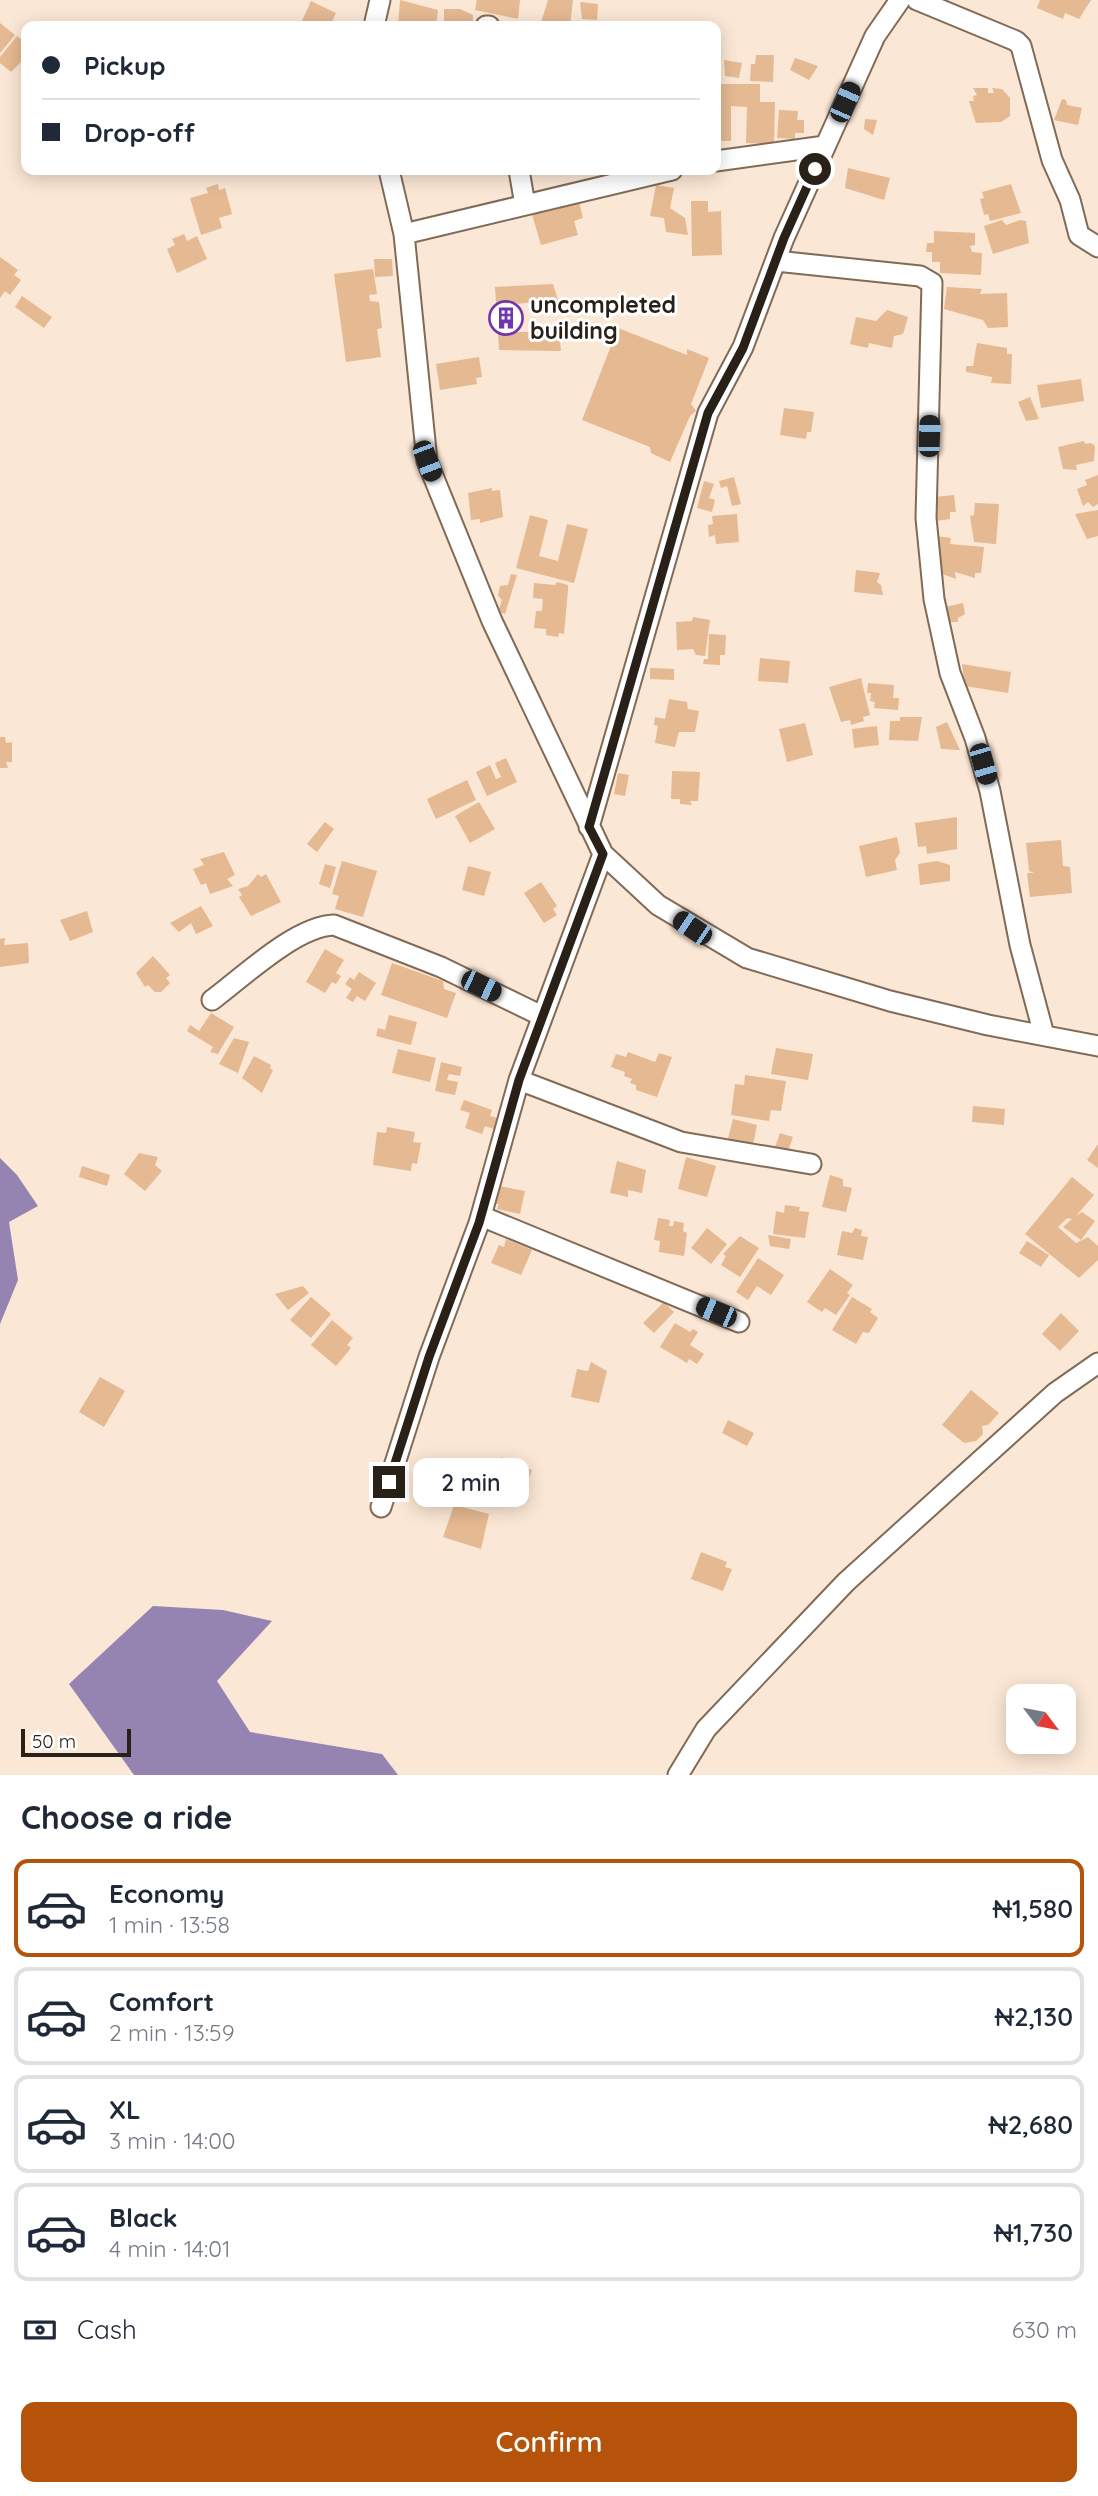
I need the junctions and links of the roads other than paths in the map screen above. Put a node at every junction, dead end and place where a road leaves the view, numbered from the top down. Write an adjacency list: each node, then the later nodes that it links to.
1 (380, 0): 4 (street)
2 (900, 0): 5 (street)
3 (917, 0): 12 (street)
4 (375, 21)
5 (825, 146): 6 (street); 13 (street)
6 (721, 160)
7 (390, 175): 11 (street)
8 (520, 175): 10 (street)
9 (651, 175): 10 (street)
10 (525, 205): 11 (street)
11 (404, 234): 14 (street)
12 (1098, 247)
13 (776, 261): 14 (street); 18 (street)
14 (589, 827): 15 (street)
15 (603, 854): 17 (street); 18 (street)
16 (212, 1000): 17 (street)
17 (542, 1016): 20 (street)
18 (1044, 1035): 19 (street)
19 (1098, 1046)
20 (519, 1080): 21 (street); 22 (street)
21 (811, 1164)
22 (481, 1216): 23 (street); 25 (street)
23 (739, 1322)
24 (1098, 1363): 26 (street)
25 (381, 1507)
26 (678, 1775)

